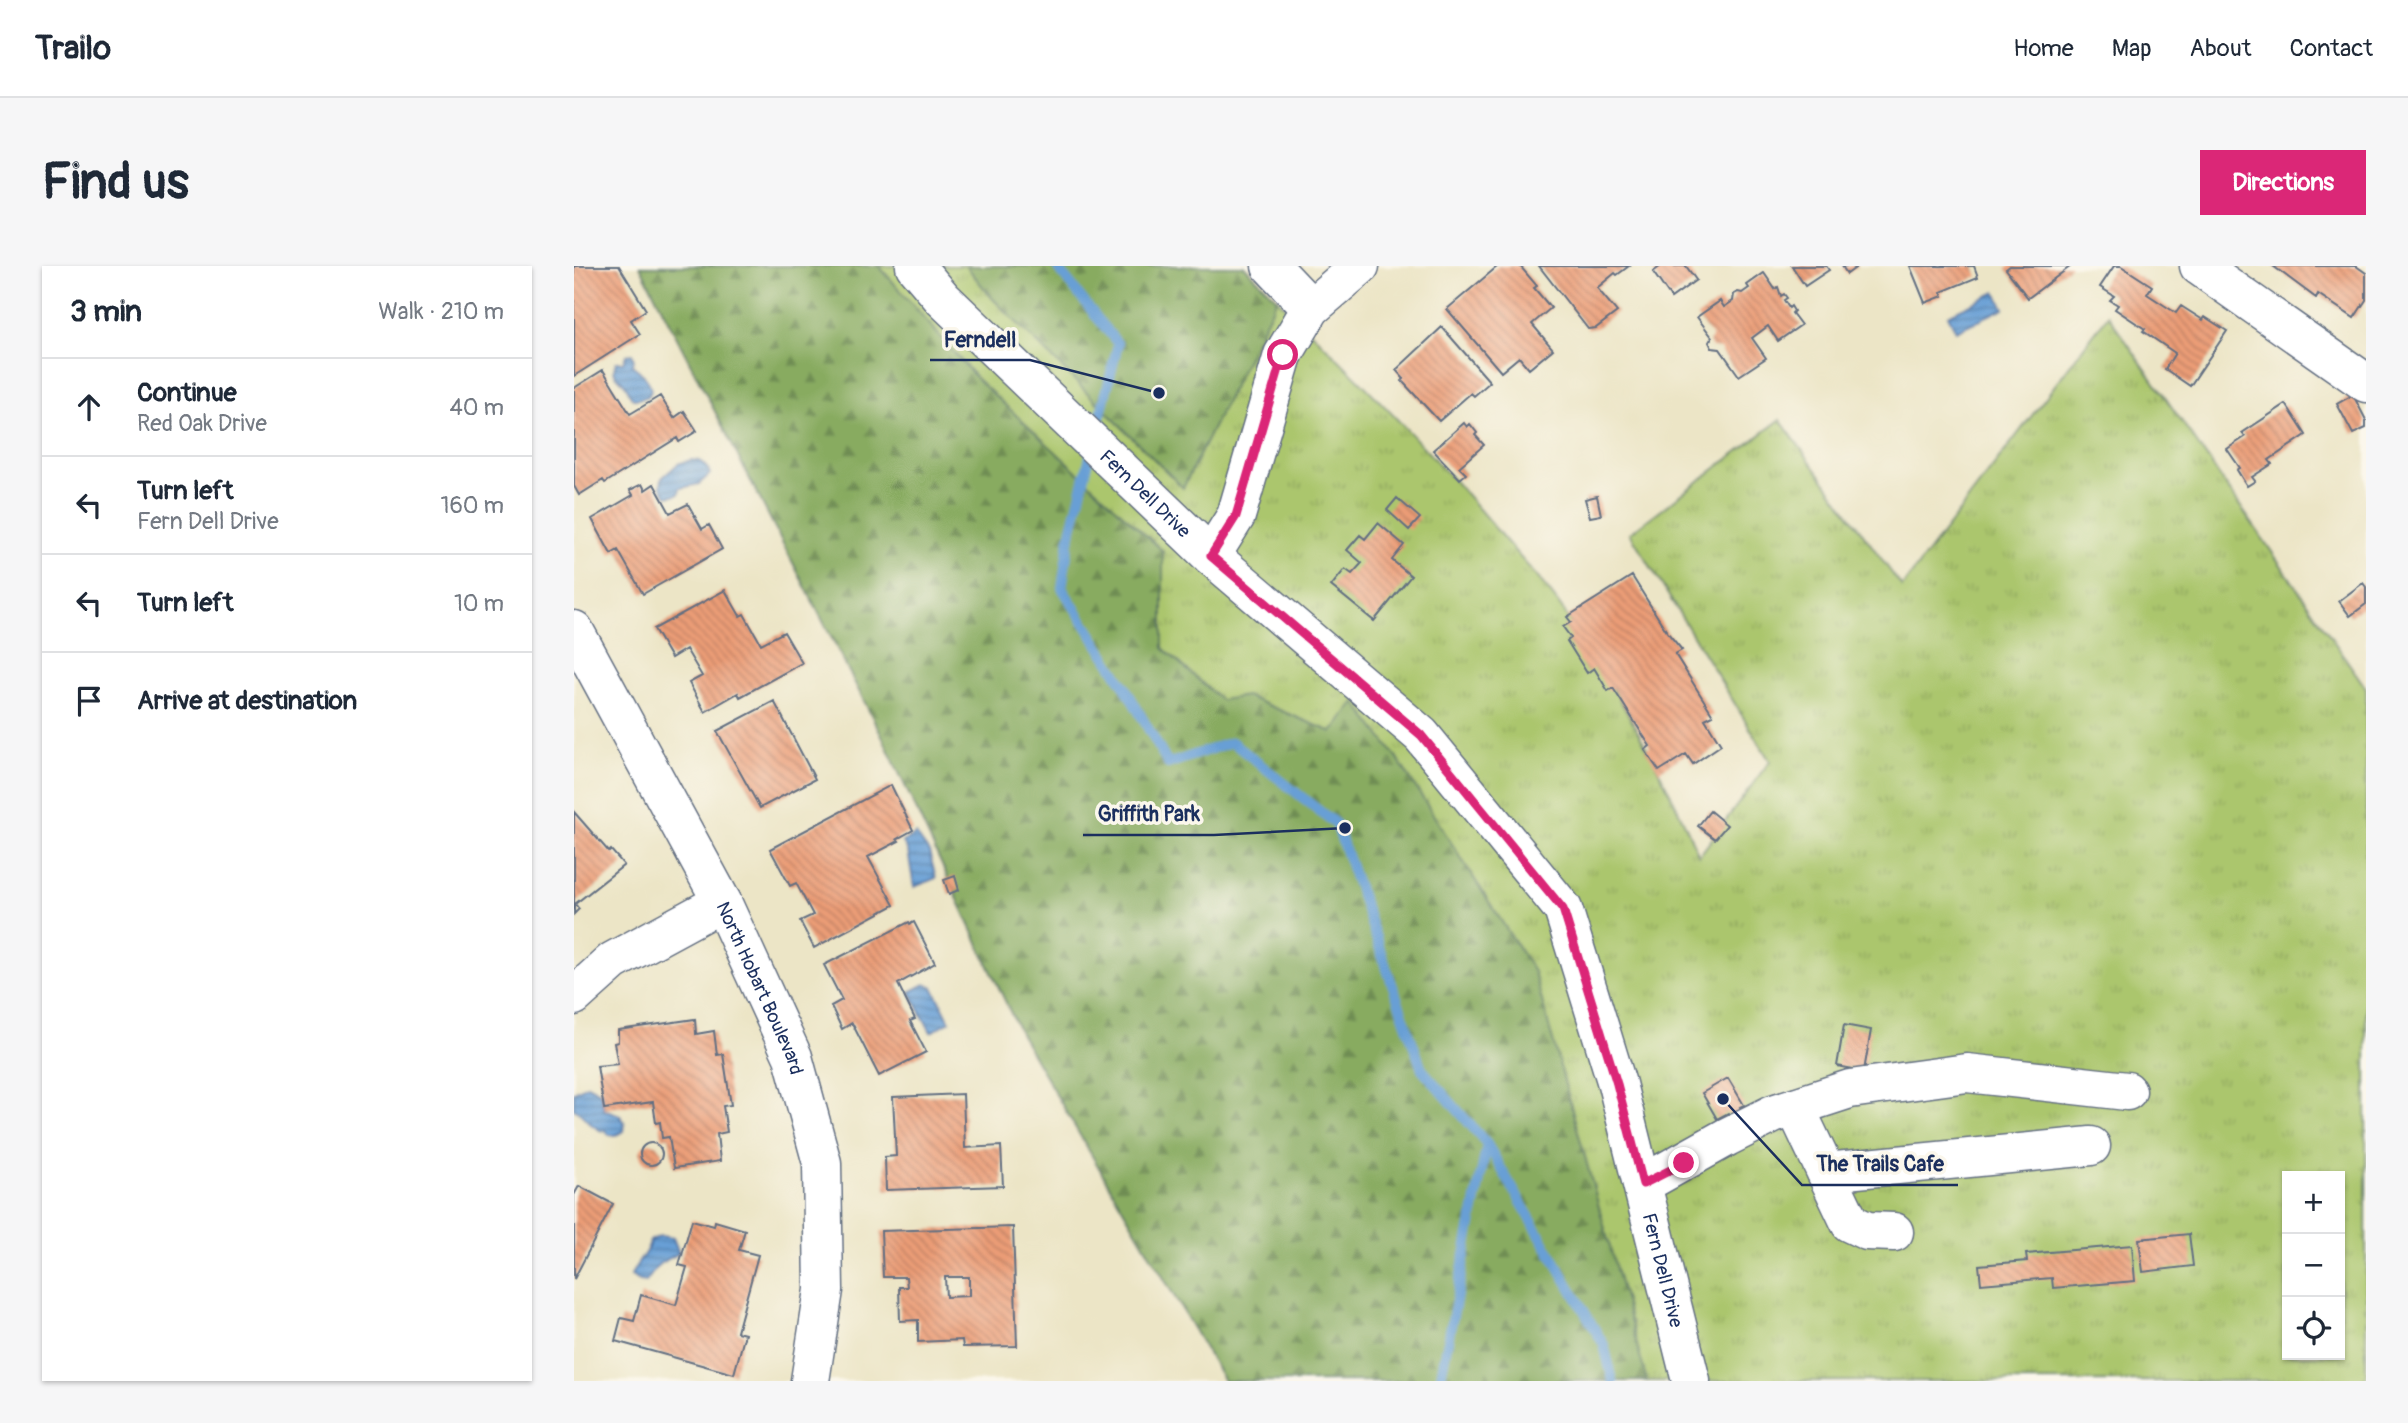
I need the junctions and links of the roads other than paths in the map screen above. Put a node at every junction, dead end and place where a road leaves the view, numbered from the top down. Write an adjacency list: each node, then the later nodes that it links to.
1 (915, 266): 7 (street, Fern Dell Drive)
2 (1270, 266): 5 (street)
3 (1360, 266): 5 (street)
4 (2199, 266): 6 (street)
5 (1311, 308): 7 (street)
6 (2366, 383)
7 (1211, 556): 15 (street, Fern Dell Drive)
8 (579, 650): 9 (street, North Hobart Boulevard)
9 (722, 902): 10 (street); 17 (street, North Hobart Boulevard)
10 (574, 996)
11 (2127, 1091): 12 (street)
12 (1795, 1107): 14 (street); 15 (street)
13 (2091, 1146): 14 (street)
14 (1826, 1172): 16 (street)
15 (1643, 1184): 18 (street, Fern Dell Drive)
16 (1894, 1232)
17 (810, 1381)
18 (1691, 1381)

